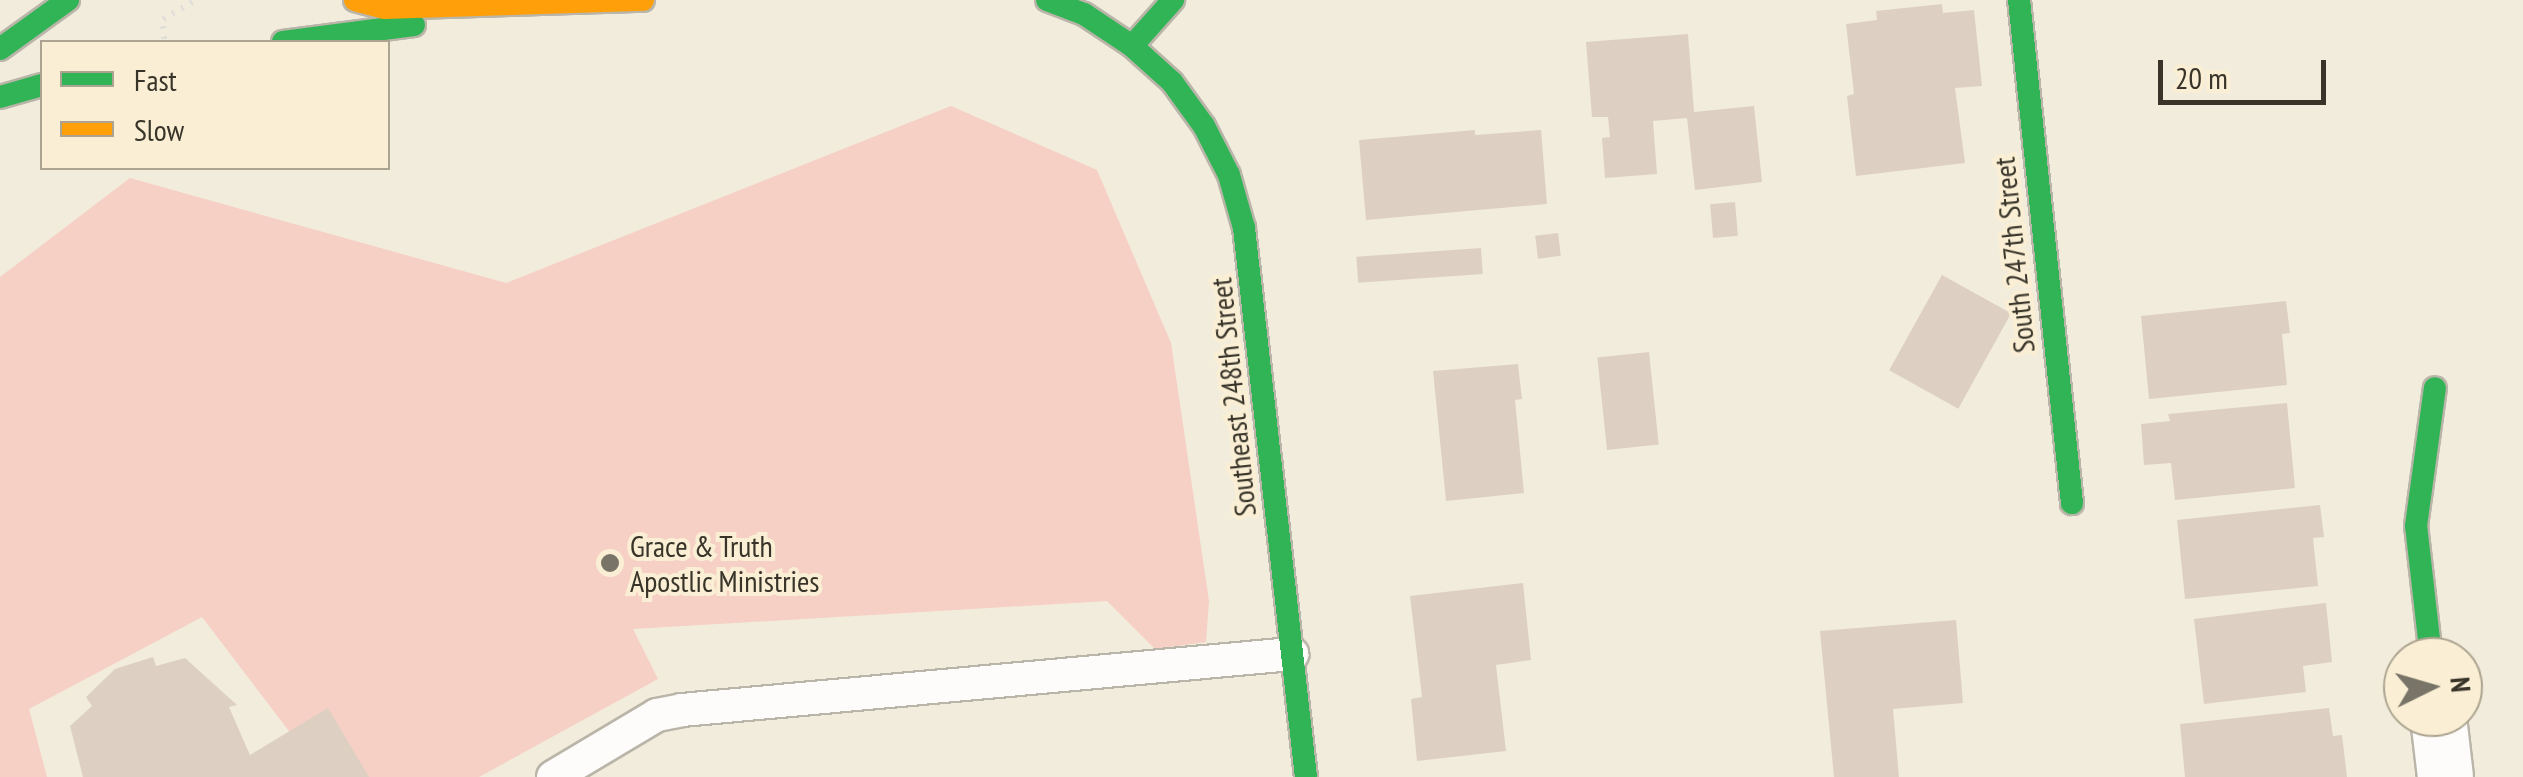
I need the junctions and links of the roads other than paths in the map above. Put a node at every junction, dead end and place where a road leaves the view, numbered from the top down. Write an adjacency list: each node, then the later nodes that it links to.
1 (68, 0): 10 (street)
2 (355, 0): 7 (street)
3 (643, 0): 7 (street)
4 (1048, 0): 9 (street, Southeast 248th Street)
5 (1173, 0): 9 (street)
6 (2019, 0): 14 (street, South 247th Street)
7 (568, 6): 8 (street)
8 (299, 40)
9 (1132, 46): 16 (street, Southeast 248th Street)
10 (0, 49)
11 (40, 85): 12 (street)
12 (0, 97)
13 (2435, 388): 15 (street)
14 (2072, 503)
15 (2429, 637)
16 (1292, 654): 18 (lane); 19 (street, Southeast 248th Street)
17 (2440, 737): 20 (street)
18 (553, 777)
19 (1306, 777)
20 (2445, 777)

